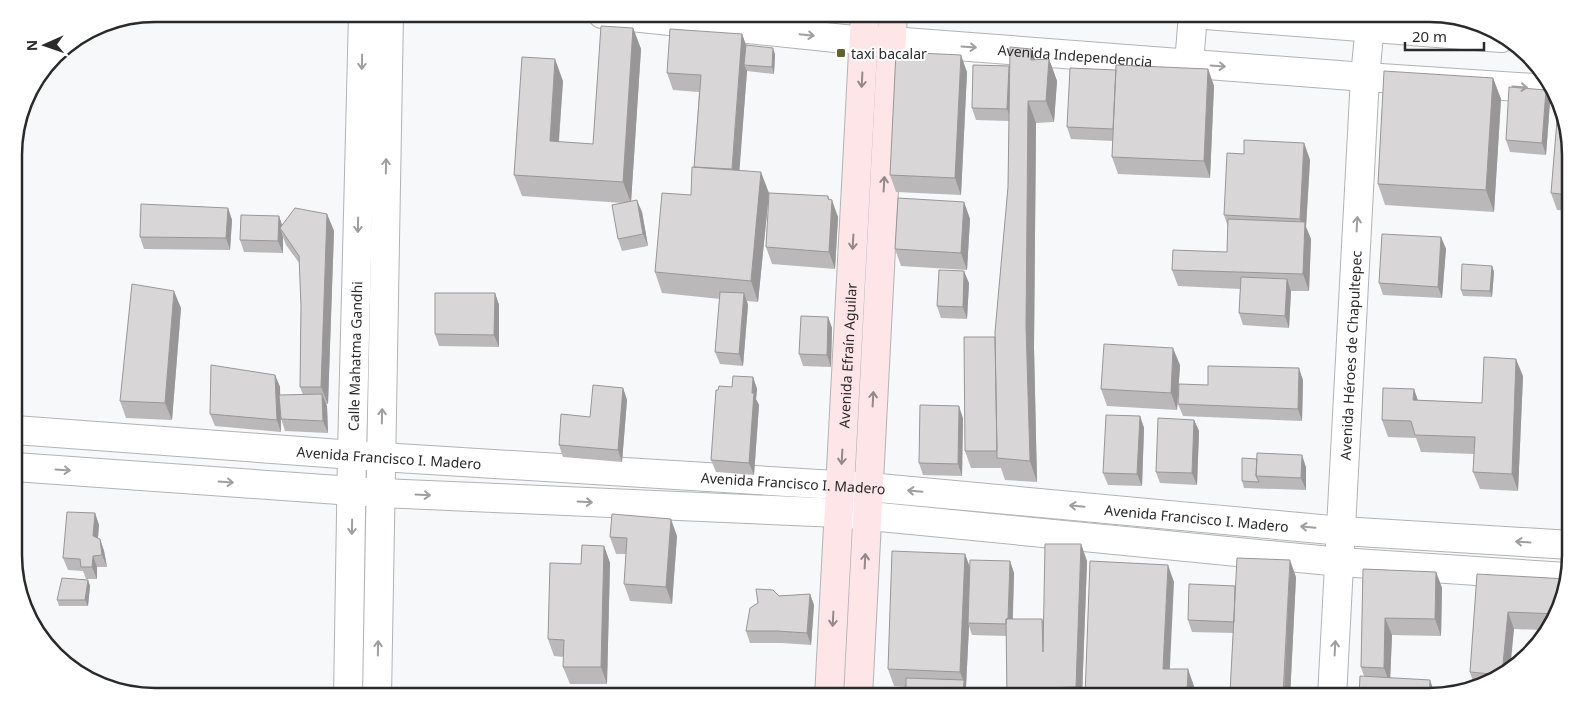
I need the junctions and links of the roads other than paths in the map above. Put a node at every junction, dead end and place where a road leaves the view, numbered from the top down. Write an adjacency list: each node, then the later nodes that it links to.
1 (363, 22): 16 (street, Calle Mahatma Gandhi, one-way to 16)
2 (389, 22): 17 (street, Calle Mahatma Gandhi, one-way to 2)
3 (680, 22): 10 (street, Avenida Independencia, one-way to 10)
4 (865, 22): 10 (main road, Avenida Efraín Aguilar)
5 (892, 22): 11 (main road, Avenida Efraín Aguilar)
6 (1192, 22): 12 (street)
7 (1371, 22): 13 (street, Avenida Héroes de Chapultepec)
8 (1385, 22): 9 (street)
9 (1487, 36)
10 (864, 41): 11 (street, Avenida Independencia); 19 (main road, Avenida Efraín Aguilar, one-way to 19)
11 (891, 41): 12 (street, Avenida Independencia, one-way to 12); 20 (main road, Avenida Efraín Aguilar, one-way to 11)
12 (1188, 64): 13 (street, Avenida Independencia, one-way to 13)
13 (1365, 77): 14 (street, Avenida Independencia, one-way to 14); 25 (street, Avenida Héroes de Chapultepec, one-way to 13)
14 (1545, 89)
15 (23, 431): 16 (street, Avenida Francisco I. Madero)
16 (352, 454): 17 (street, Avenida Francisco I. Madero); 21 (street, Calle Mahatma Gandhi)
17 (381, 457): 19 (street, Avenida Francisco I. Madero); 22 (street, Calle Mahatma Gandhi)
18 (23, 468): 21 (street, Avenida Francisco I. Madero, one-way to 21)
19 (840, 486): 20 (street, Avenida Francisco I. Madero); 23 (main road, Avenida Efraín Aguilar)
20 (868, 487): 24 (main road, Avenida Efraín Aguilar); 25 (street, Avenida Francisco I. Madero, one-way to 20)
21 (352, 490): 22 (street, Avenida Francisco I. Madero); 29 (street, Calle Mahatma Gandhi, one-way to 29)
22 (381, 493): 23 (street, Avenida Francisco I. Madero, one-way to 23); 30 (street, Calle Mahatma Gandhi, one-way to 22)
23 (839, 513): 24 (street, Avenida Francisco I. Madero); 31 (main road, Avenida Efraín Aguilar, one-way to 31)
24 (867, 516): 27 (street, Avenida Francisco I. Madero); 32 (main road, Avenida Efraín Aguilar, one-way to 24)
25 (1342, 531): 26 (street, Avenida Francisco I. Madero, one-way to 25); 27 (street, Avenida Héroes de Chapultepec)
26 (1562, 544)
27 (1340, 562): 28 (street, Avenida Francisco I. Madero); 33 (street, Avenida Héroes de Chapultepec, one-way to 27)
28 (1561, 577)
29 (348, 688)
30 (378, 688)
31 (829, 688)
32 (858, 688)
33 (1333, 688)

